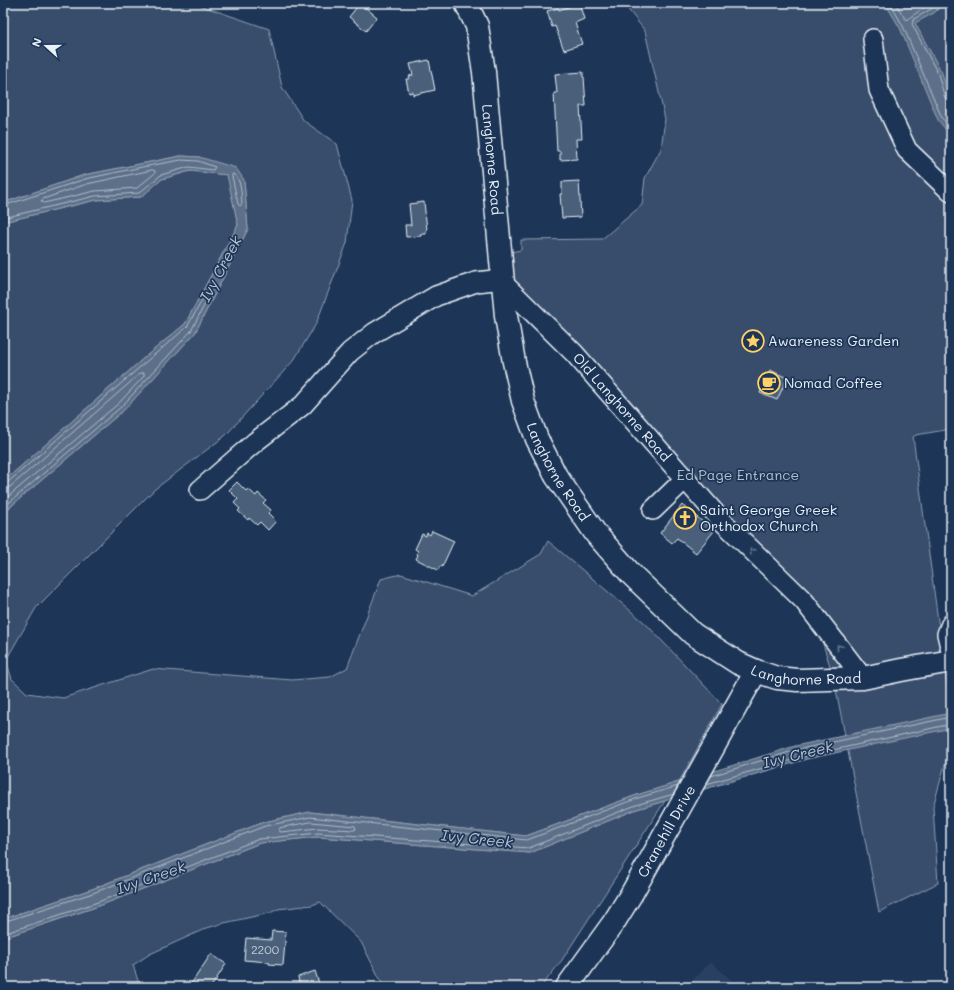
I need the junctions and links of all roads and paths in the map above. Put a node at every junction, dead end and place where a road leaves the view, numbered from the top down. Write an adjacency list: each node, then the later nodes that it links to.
1 (466, 3): 4 (main road, Langhorne Road)
2 (873, 39): 3 (street)
3 (951, 192)
4 (503, 281): 5 (street, Old Langhorne Road); 6 (street); 11 (main road, Langhorne Road)
5 (691, 485): 7 (street); 12 (street, Old Langhorne Road, one-way to 5)
6 (200, 490)
7 (653, 510)
8 (951, 624): 9 (street)
9 (951, 651)
10 (951, 661): 12 (main road, Langhorne Road)
11 (756, 671): 12 (main road, Langhorne Road); 13 (main road, Cranehill Drive)
12 (863, 678)
13 (567, 987)

